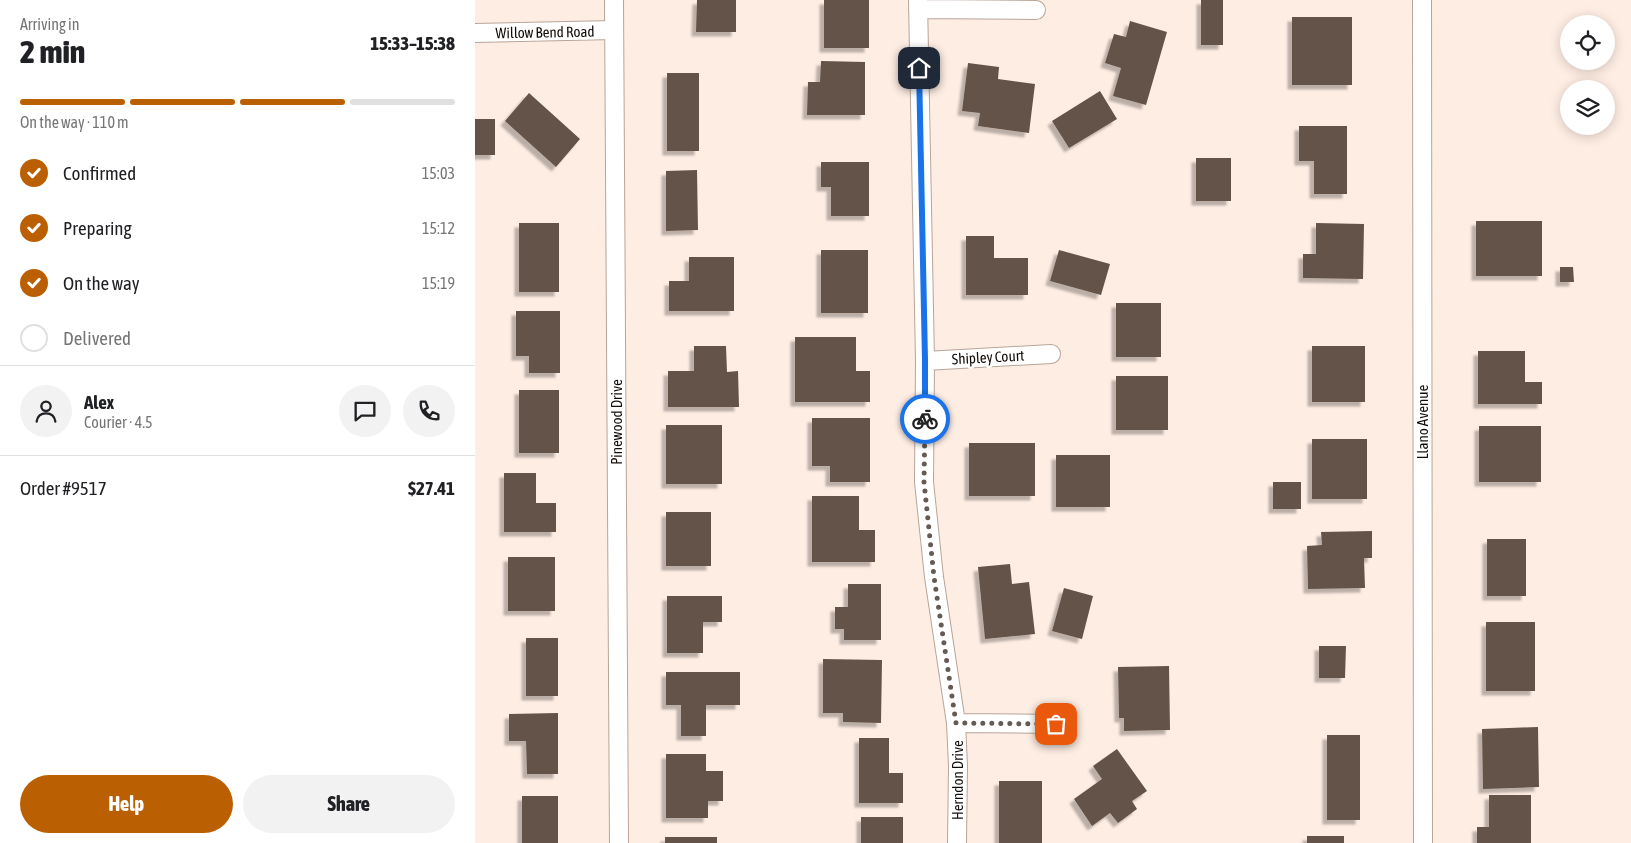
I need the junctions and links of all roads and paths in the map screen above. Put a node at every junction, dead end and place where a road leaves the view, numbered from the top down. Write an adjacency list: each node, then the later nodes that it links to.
1 (614, 0): 5 (street, Pinewood Drive)
2 (1422, 0): 13 (street, Llano Avenue)
3 (918, 4): 4 (street); 8 (street, Herndon Drive)
4 (1036, 10)
5 (614, 30): 6 (street, Willow Bend Road); 11 (street, Pinewood Drive)
6 (475, 33)
7 (1051, 354): 8 (street, Shipley Court)
8 (925, 360): 9 (street, Herndon Drive)
9 (956, 723): 10 (street); 12 (street, Herndon Drive)
10 (1056, 724)
11 (619, 843)
12 (957, 843)
13 (1423, 843)

